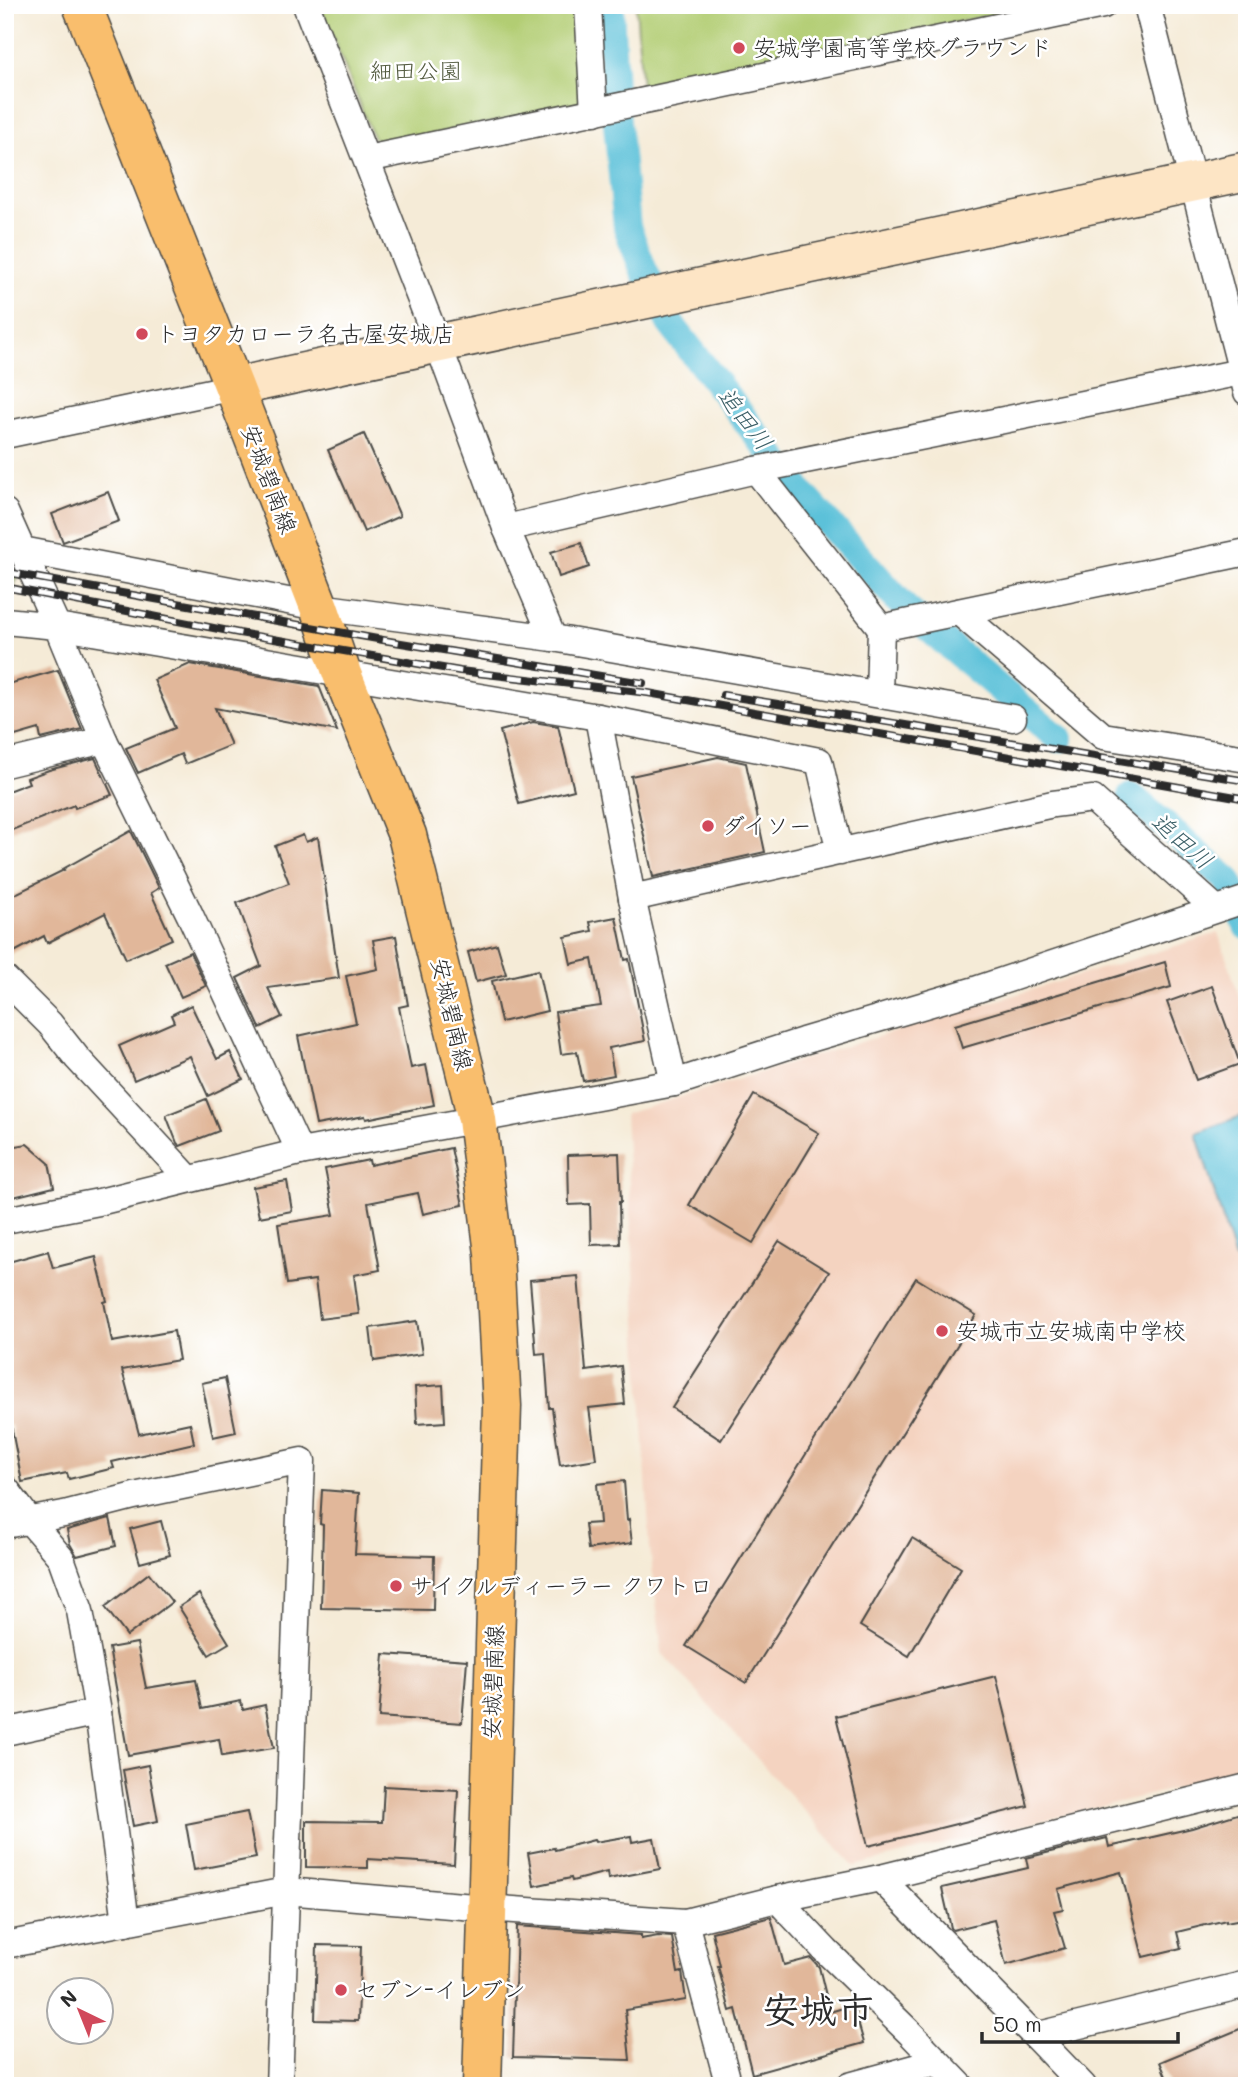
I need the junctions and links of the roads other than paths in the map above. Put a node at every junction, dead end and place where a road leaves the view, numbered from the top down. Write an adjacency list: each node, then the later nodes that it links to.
1 (82, 5): 12 (main road, 安城碧南線)
2 (306, 5): 7 (street)
3 (588, 5): 6 (street)
4 (1103, 5): 6 (street)
5 (1147, 5): 9 (street)
6 (608, 109): 7 (street)
7 (367, 159): 10 (street)
8 (1247, 171): 9 (street)
9 (1193, 181): 10 (street); 11 (street)
10 (438, 344): 12 (street); 16 (street)
11 (1244, 382): 14 (street)
12 (234, 387): 13 (street); 19 (main road, 安城碧南線)
13 (5, 435)
14 (773, 467): 16 (street); 23 (street)
15 (5, 512): 17 (street)
16 (506, 528): 24 (street)
17 (22, 550): 19 (street); 22 (street)
18 (1247, 552): 20 (street)
19 (319, 607): 24 (street); 25 (main road, 安城碧南線)
20 (959, 612): 23 (street); 30 (street)
21 (5, 621): 22 (street)
22 (57, 626): 25 (street); 29 (street)
23 (881, 628): 26 (street)
24 (553, 638): 26 (street)
25 (342, 674): 27 (street); 37 (main road, 安城碧南線)
26 (879, 694): 28 (street)
27 (598, 717): 32 (street); 33 (street)
28 (1013, 718)
29 (104, 740): 31 (street); 38 (street)
30 (1247, 759)
31 (5, 764)
32 (840, 852): 33 (street); 34 (street)
33 (632, 898): 36 (street)
34 (1231, 903): 36 (street)
35 (5, 979): 39 (street)
36 (674, 1083): 37 (street)
37 (477, 1119): 38 (street); 49 (main road, 安城碧南線)
38 (300, 1153): 39 (street)
39 (189, 1180): 40 (street)
40 (5, 1220)
41 (5, 1488): 42 (street)
42 (17, 1523): 43 (street); 47 (street)
43 (97, 1713): 44 (street); 50 (street)
44 (5, 1732)
45 (1247, 1787): 46 (street)
46 (880, 1878): 48 (street); 54 (street)
47 (286, 1891): 49 (street); 50 (street); 56 (street)
48 (778, 1899): 51 (street); 55 (street)
49 (486, 1908): 51 (street); 57 (main road, 安城碧南線)
50 (126, 1922): 52 (street)
51 (685, 1922): 58 (street)
52 (5, 1945)
53 (1247, 1984): 54 (street)
54 (1035, 2036): 61 (street)
55 (937, 2062): 59 (street); 60 (street)
56 (279, 2086)
57 (482, 2086)
58 (729, 2086)
59 (849, 2086)
60 (961, 2086)
61 (1083, 2086)

